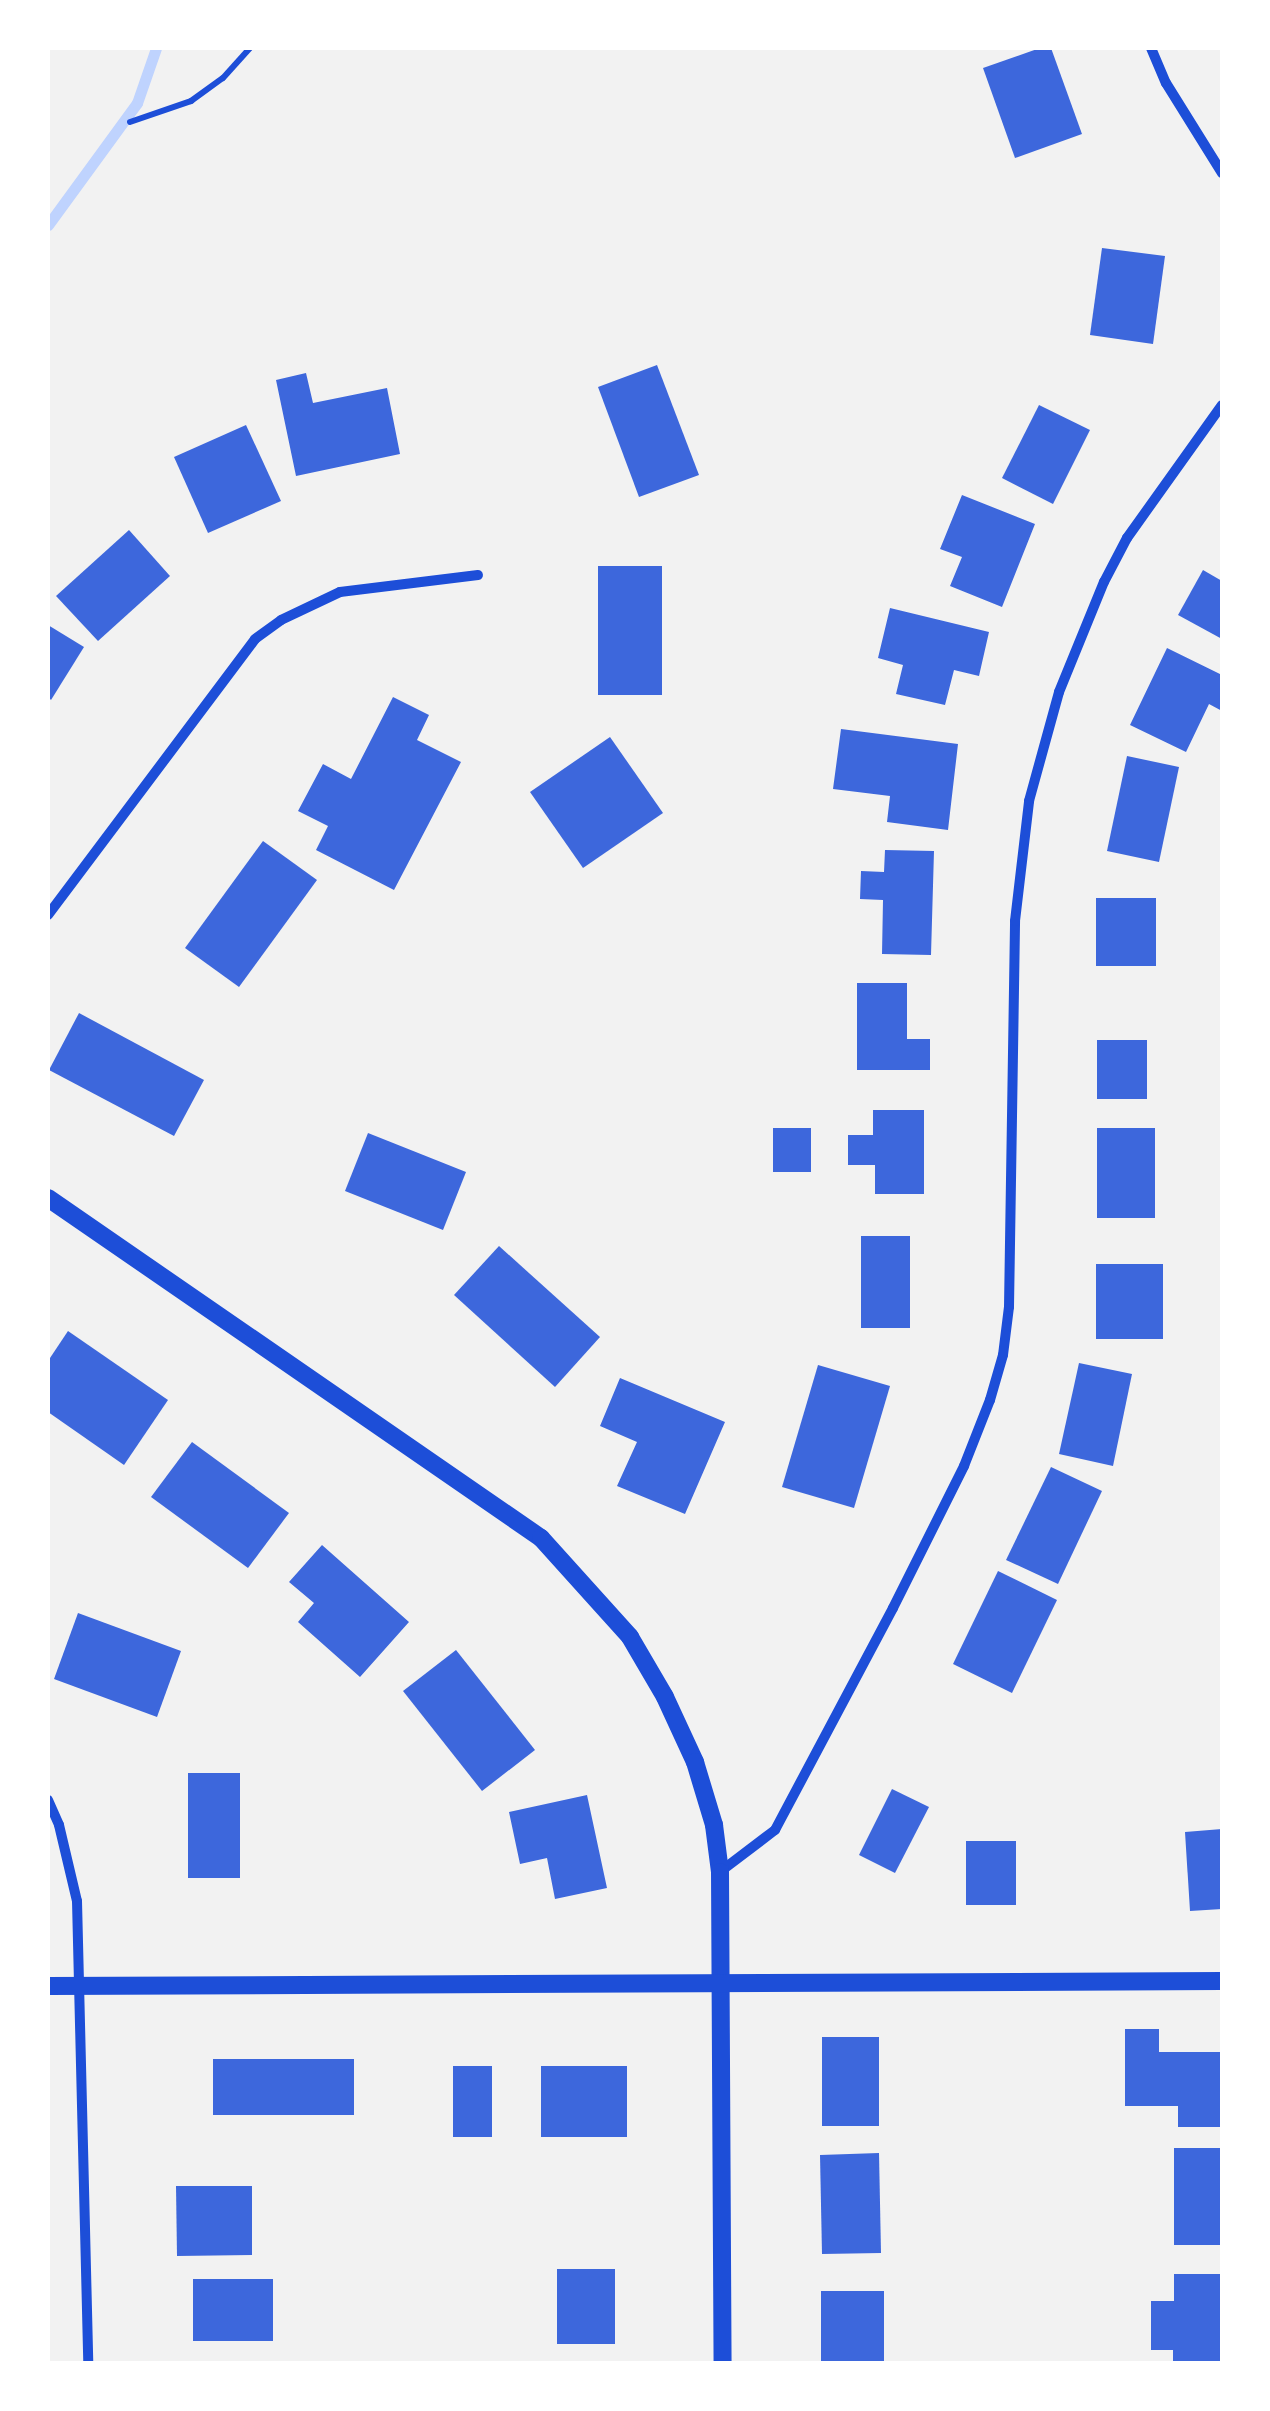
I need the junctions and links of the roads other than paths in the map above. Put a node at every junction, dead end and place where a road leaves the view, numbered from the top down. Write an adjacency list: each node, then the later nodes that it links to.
1 (1151, 48): 2 (street)
2 (1222, 173)
3 (1222, 405): 8 (street)
4 (478, 574): 5 (street)
5 (48, 915)
6 (48, 1198): 8 (street)
7 (48, 1800): 12 (street)
8 (720, 1872): 9 (street)
9 (724, 1980): 10 (street); 12 (street); 14 (street)
10 (1222, 1981)
11 (48, 1986): 12 (street)
12 (82, 1986): 13 (street)
13 (88, 2364)
14 (722, 2364)

